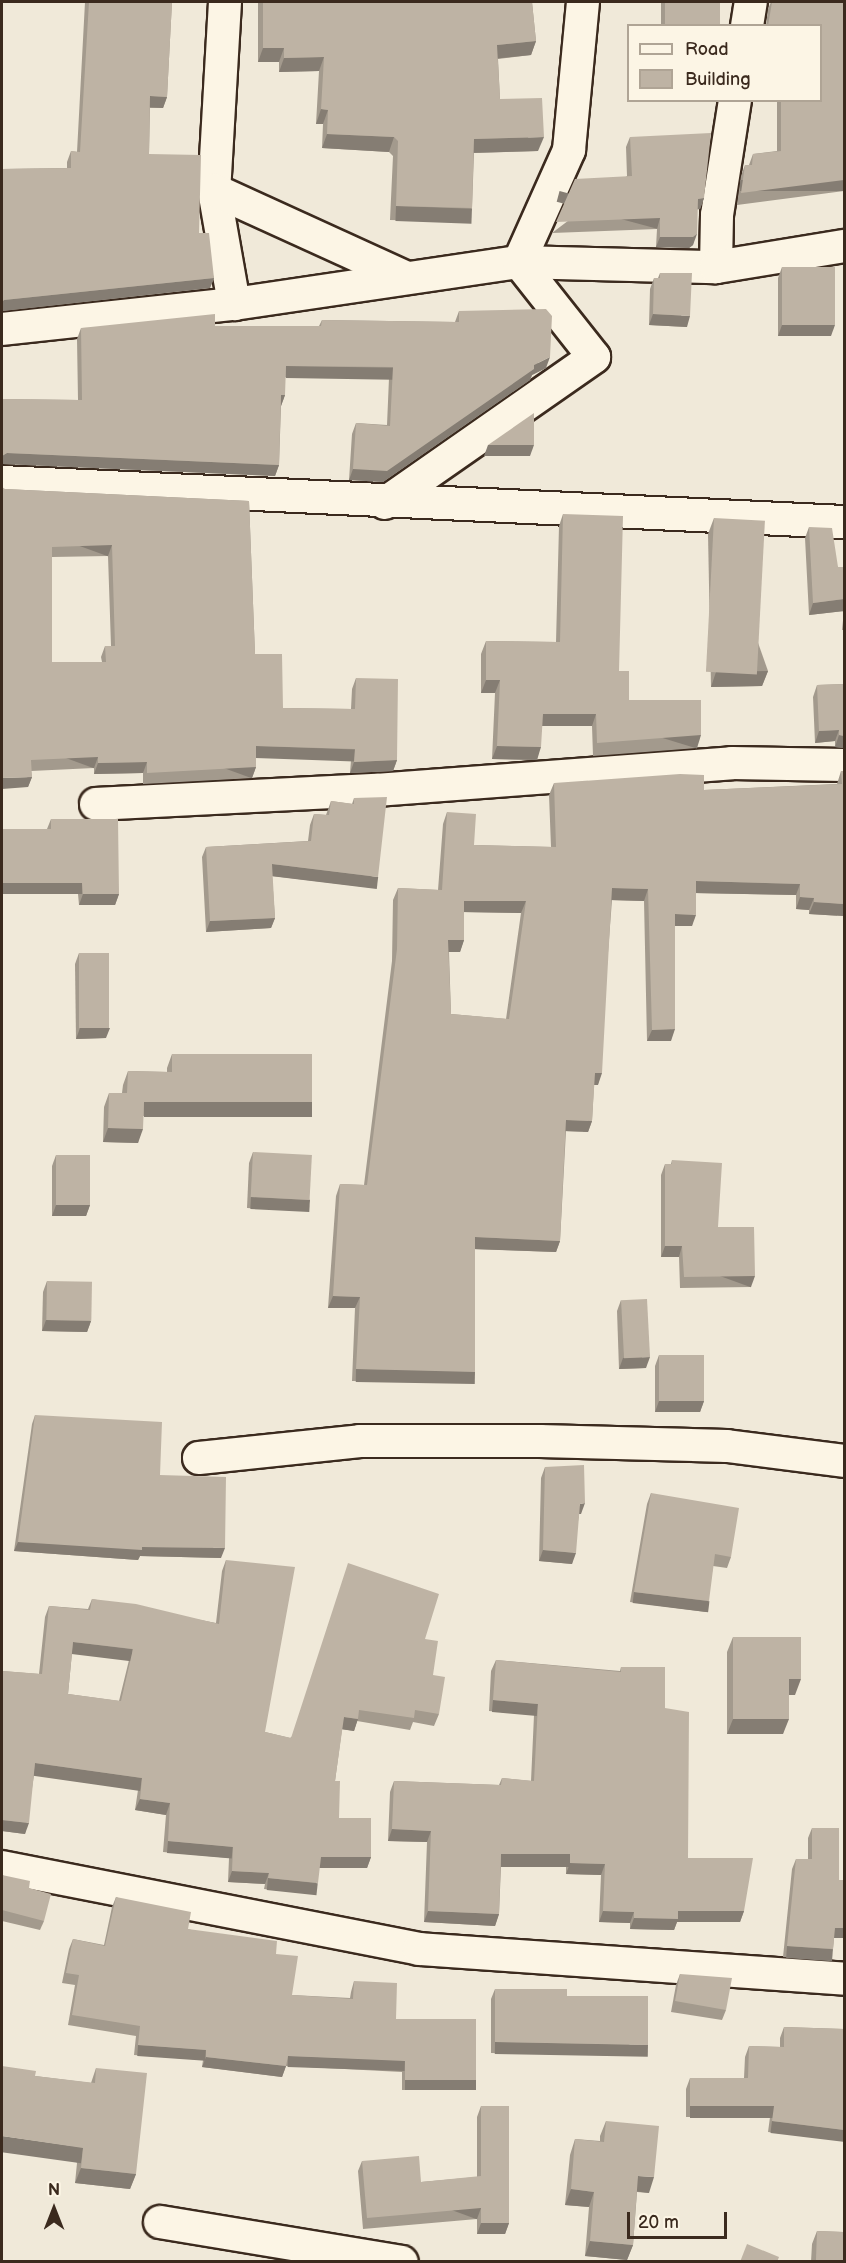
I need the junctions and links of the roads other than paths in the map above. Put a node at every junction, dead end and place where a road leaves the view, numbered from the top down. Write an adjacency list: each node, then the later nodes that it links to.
1 (225, 2): 6 (street)
2 (583, 2): 8 (street)
3 (751, 2): 4 (street)
4 (747, 24)
5 (735, 102): 9 (street)
6 (214, 190): 10 (street); 11 (street)
7 (844, 246): 9 (street)
8 (519, 262): 9 (street); 10 (street); 14 (street)
9 (716, 267)
10 (405, 277): 11 (street)
11 (234, 304): 12 (street)
12 (2, 329)
13 (2, 483): 14 (street)
14 (385, 503): 15 (street)
15 (844, 522)
16 (844, 765): 17 (street)
17 (96, 804)
18 (199, 1458): 19 (street)
19 (844, 1461)
20 (2, 1867): 21 (street)
21 (844, 1979)
22 (160, 2222): 23 (street)
23 (402, 2262)

